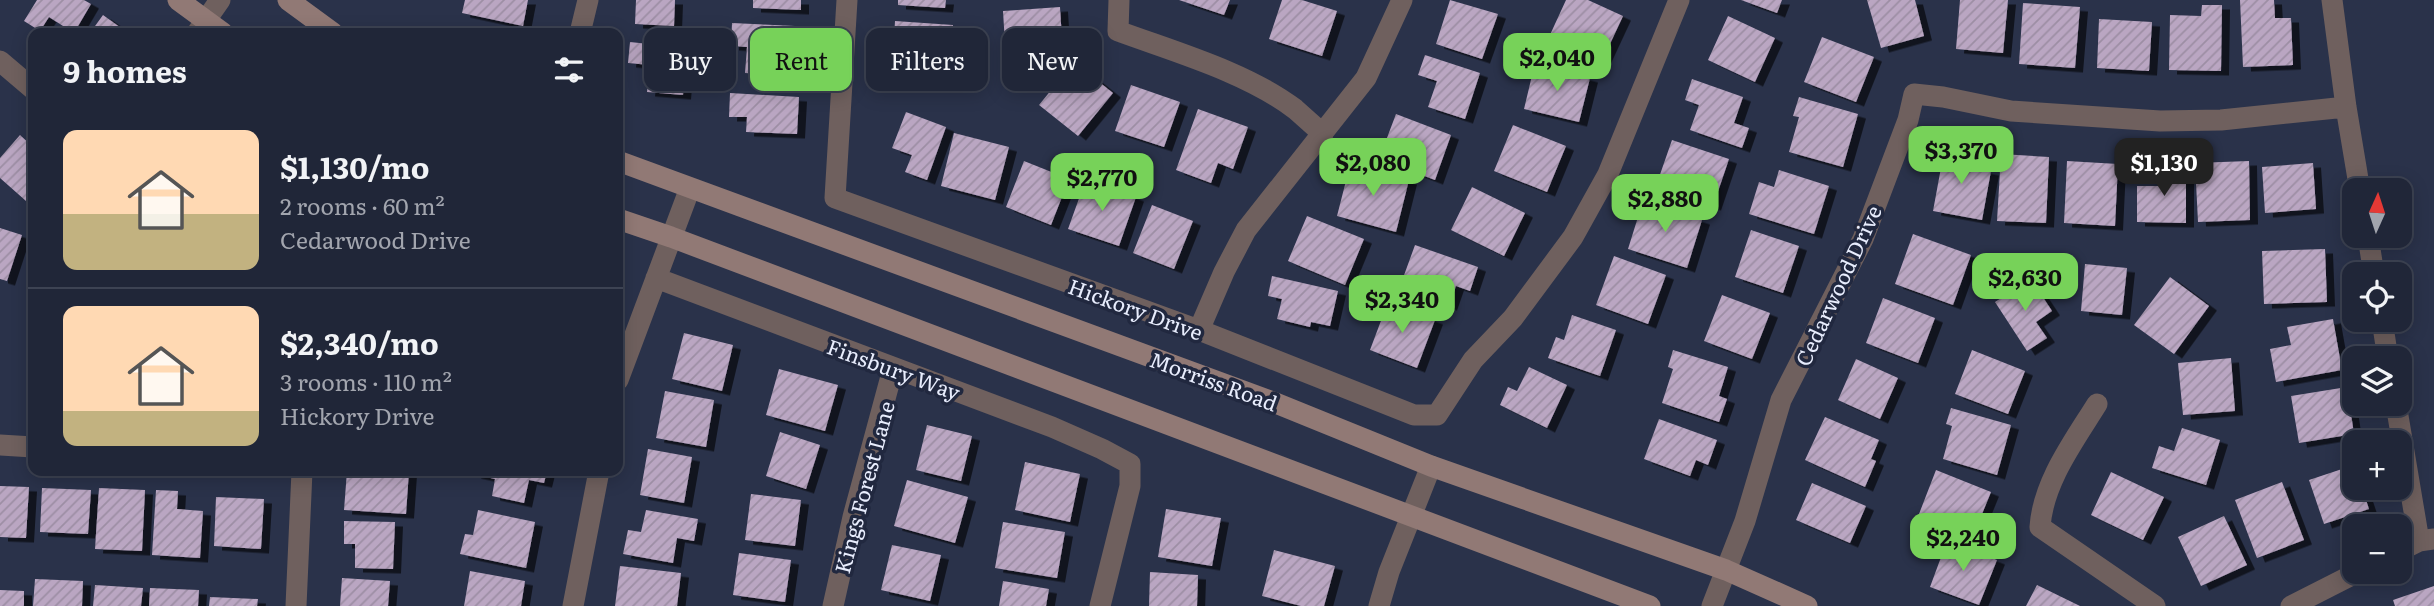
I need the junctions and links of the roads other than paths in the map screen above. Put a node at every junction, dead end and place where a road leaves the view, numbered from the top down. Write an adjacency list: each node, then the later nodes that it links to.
1 (178, 0): 10 (main road)
2 (220, 0): 11 (street)
3 (288, 0): 12 (main road)
4 (588, 0): 13 (street)
5 (847, 0): 24 (street, Hickory Drive)
6 (1119, 0): 17 (street)
7 (1402, 0): 17 (street)
8 (1679, 0): 24 (street, Hickory Drive)
9 (2332, 0): 16 (street)
10 (208, 28)
11 (209, 28)
12 (325, 28)
13 (581, 28)
14 (0, 61): 15 (street)
15 (28, 85)
16 (2346, 107): 19 (street); 36 (street, Cedarwood Drive)
17 (1323, 134): 24 (street)
18 (623, 163): 20 (main road, Morriss Road)
19 (2358, 178)
20 (691, 187): 22 (street); 31 (main road, Morriss Road)
21 (623, 221): 22 (main road)
22 (671, 237): 23 (street); 34 (main road)
23 (656, 278): 25 (street); 26 (street, Finsbury Way)
24 (1199, 330)
25 (623, 367)
26 (893, 369): 40 (street, Kings Forest Lane); 41 (street, Finsbury Way)
27 (2096, 404): 46 (street)
28 (2399, 416): 35 (street)
29 (0, 445): 30 (street)
30 (28, 447)
31 (1431, 466): 34 (street); 36 (main road, Morriss Road)
32 (302, 476): 38 (street)
33 (598, 476): 39 (street)
34 (1412, 516): 42 (street); 43 (main road)
35 (2427, 540)
36 (1726, 570): 44 (street, Cedarwood Drive); 45 (main road, Morriss Road)
37 (2342, 580): 47 (street)
38 (296, 606)
39 (573, 606)
40 (833, 606)
41 (1100, 606)
42 (1379, 606)
43 (1650, 606)
44 (1712, 606)
45 (1807, 606)
46 (2155, 606)
47 (2291, 606)

